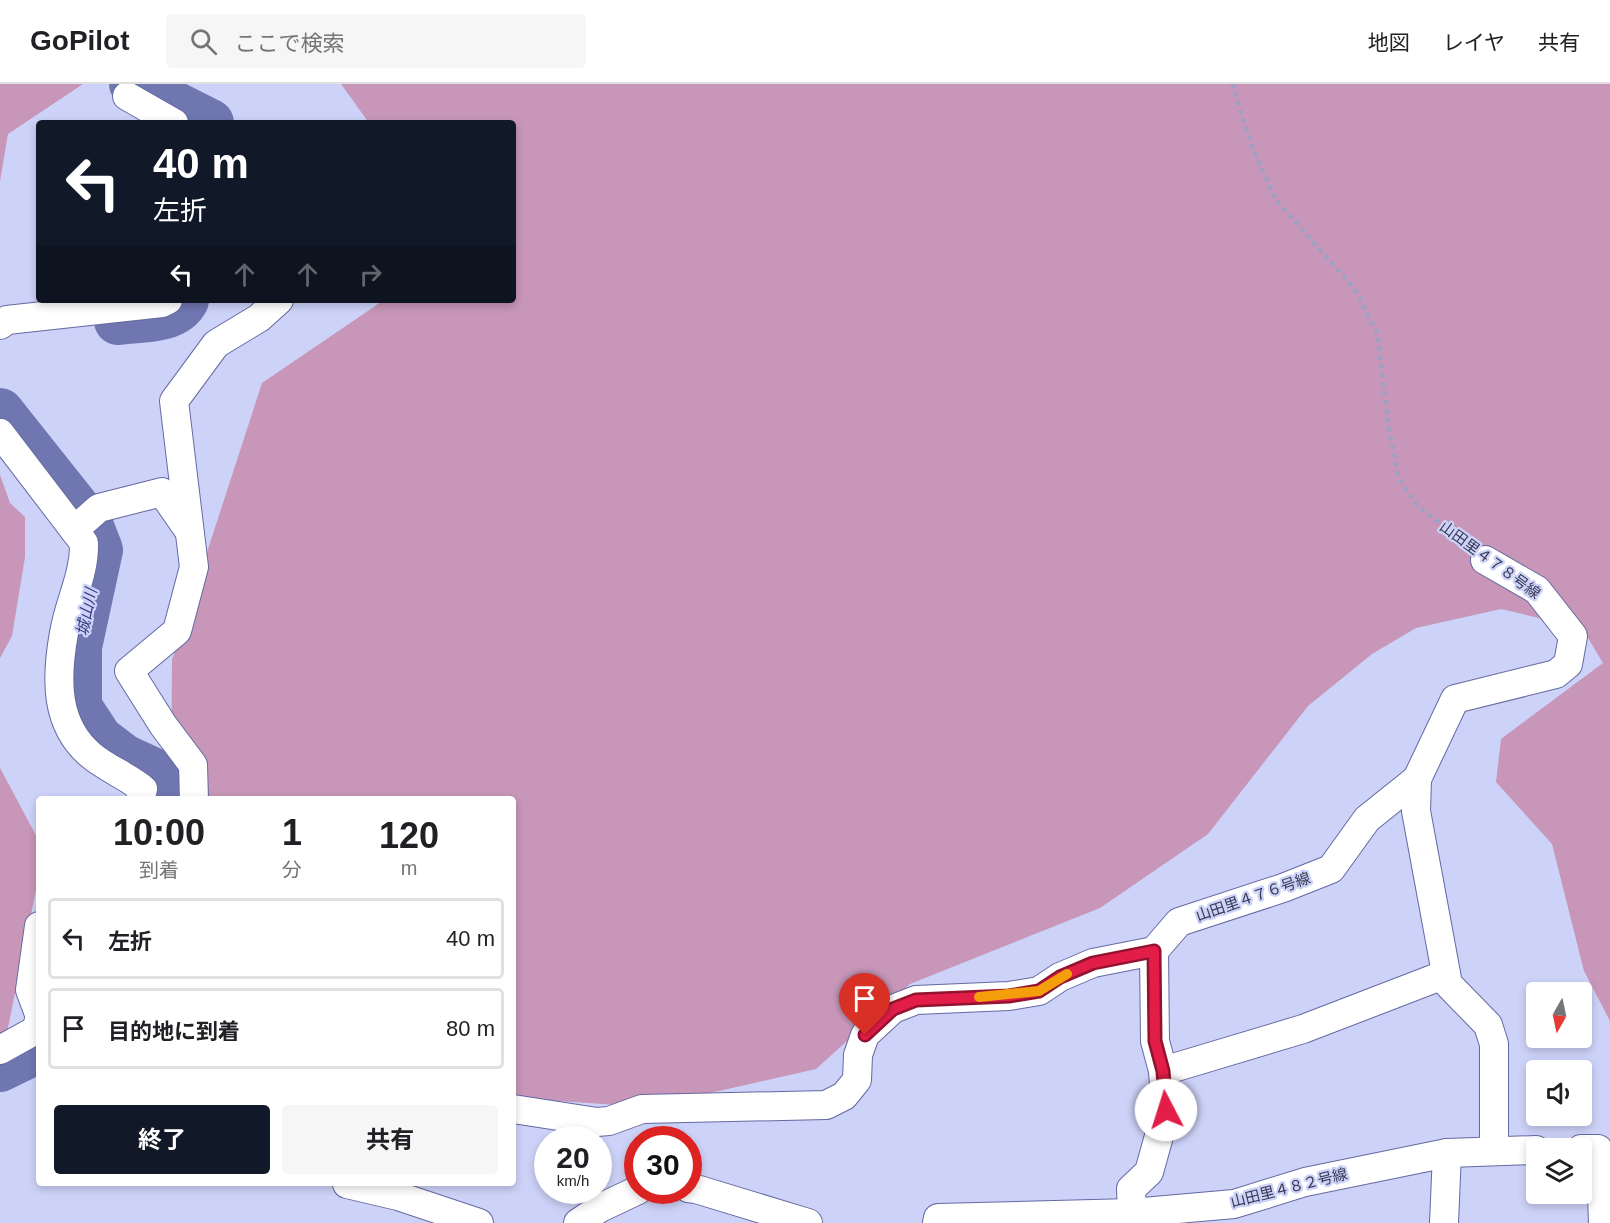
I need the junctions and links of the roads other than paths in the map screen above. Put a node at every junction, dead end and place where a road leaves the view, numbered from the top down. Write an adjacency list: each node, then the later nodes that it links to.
1 (127, 96): 2 (street)
2 (169, 120)
3 (162, 303): 5 (street)
4 (276, 303): 8 (street)
5 (0, 325)
6 (0, 433): 7 (street)
7 (74, 530): 8 (street); 11 (street)
8 (189, 532): 12 (street)
9 (1485, 560): 10 (street, 山田里４７８号線)
10 (1417, 778): 14 (street, 山田里４７６号線); 15 (street, 山田里４７８号線)
11 (141, 796)
12 (194, 796)
13 (36, 947): 16 (street)
14 (1154, 951): 19 (street); 20 (street)
15 (1446, 975): 19 (street); 21 (street, 山田里４７８号線)
16 (36, 1013)
17 (36, 1023): 18 (street)
18 (0, 1050)
19 (1163, 1071): 28 (street)
20 (516, 1109)
21 (1494, 1150): 22 (street, 山田里４８２号線); 23 (street, 山田里４８２号線)
22 (1526, 1150)
23 (1447, 1153): 29 (street, 山田里４８２号線); 34 (street)
24 (1592, 1154): 35 (street)
25 (356, 1186): 30 (street)
26 (702, 1191): 32 (street)
27 (624, 1197): 31 (street)
28 (1132, 1213): 29 (street, 山田里４８２号線); 33 (street, 山田里４８２号線)
29 (1237, 1213)
30 (479, 1223)
31 (578, 1223)
32 (808, 1223)
33 (937, 1223)
34 (1444, 1223)
35 (1603, 1223)

